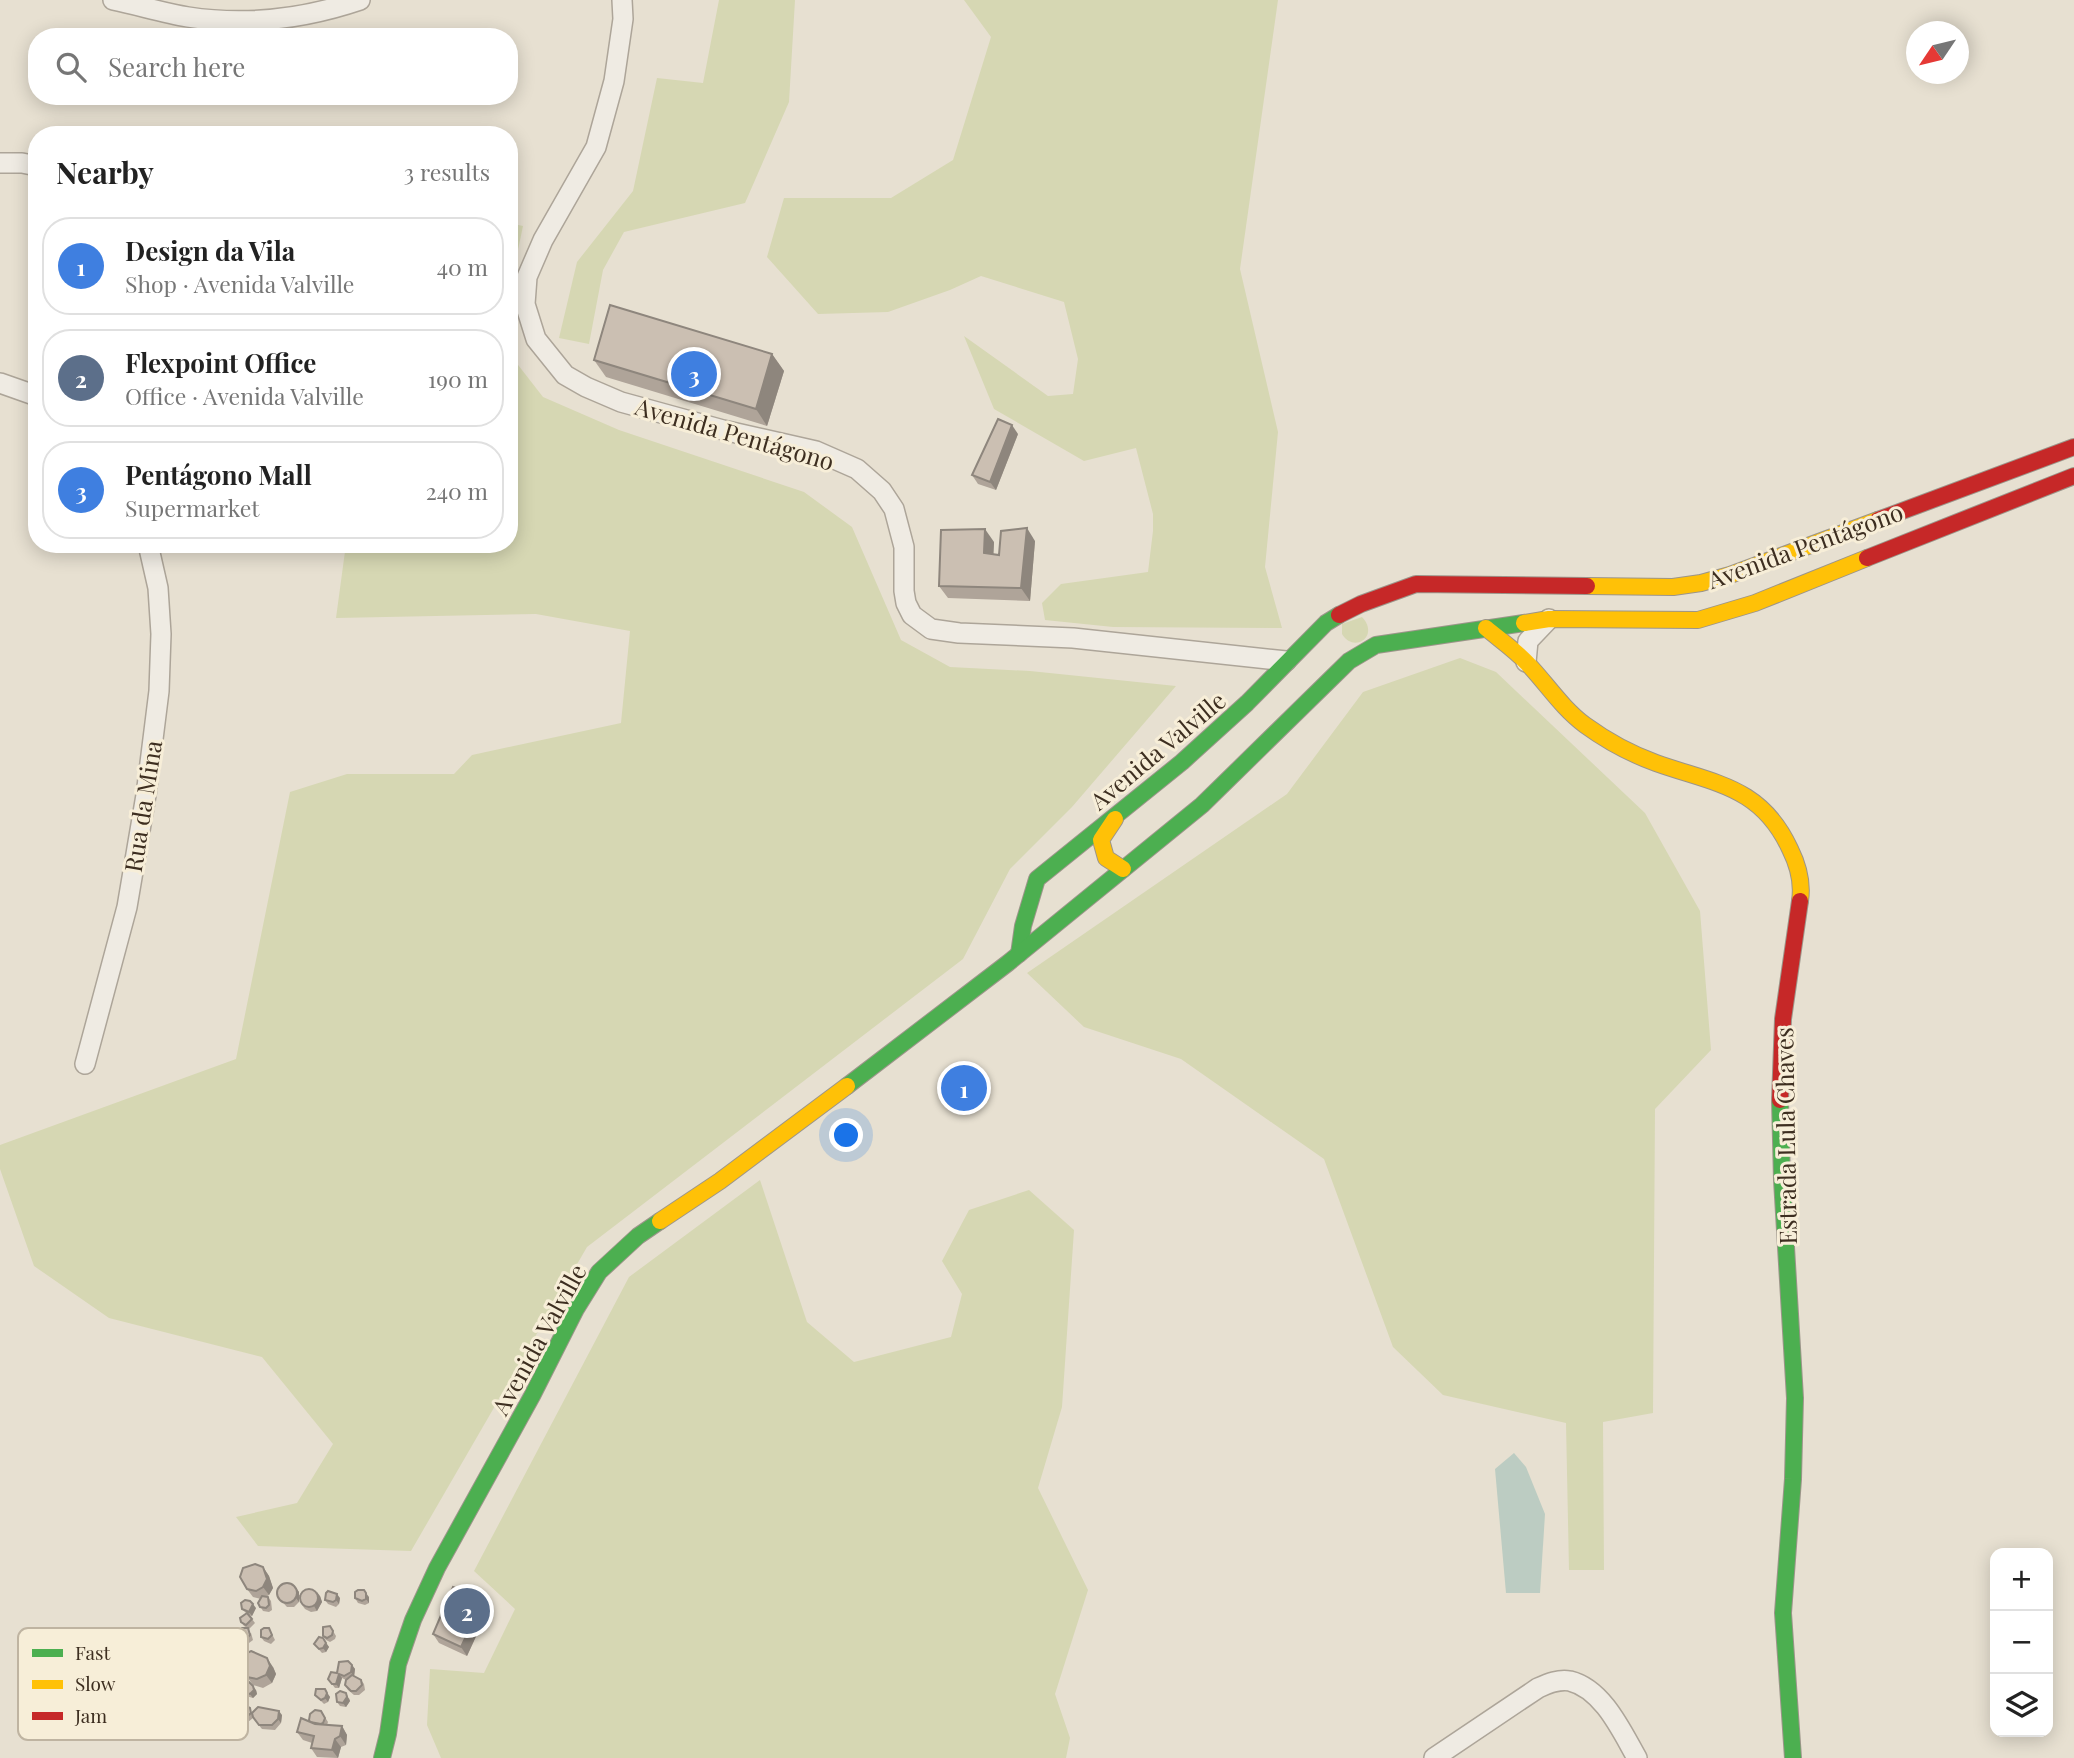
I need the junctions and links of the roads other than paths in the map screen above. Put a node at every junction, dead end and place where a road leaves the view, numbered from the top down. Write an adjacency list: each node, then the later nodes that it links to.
1 (113, 0): 2 (street)
2 (360, 0)
3 (622, 0): 16 (street, Avenida Pentágono)
4 (0, 163): 5 (street)
5 (28, 164)
6 (0, 383): 7 (street)
7 (28, 393)
8 (2074, 447): 11 (main road, Avenida Pentágono)
9 (2074, 476): 12 (main road, Avenida Pentágono)
10 (150, 553): 22 (street, Rua da Mina)
11 (1361, 604): 13 (main road, Avenida Valville); 15 (main road)
12 (1549, 619): 14 (main road, Avenida Pentágono); 18 (street)
13 (1326, 623): 16 (main road, Avenida Valville); 17 (main road)
14 (1486, 628): 15 (main road, Avenida Pentágono); 18 (main road, Estrada Lula Chaves)
15 (1376, 645): 17 (main road, Avenida Valville)
16 (1286, 661): 19 (main road, Avenida Valville)
17 (1349, 661): 20 (main road, Avenida Valville)
18 (1526, 662): 26 (main road, Estrada Lula Chaves)
19 (1118, 814): 20 (main road); 21 (main road, Avenida Valville)
20 (1123, 869): 21 (main road, Avenida Valville)
21 (1019, 954): 23 (main road, Avenida Valville)
22 (85, 1064)
23 (382, 1758)
24 (1434, 1758): 25 (street)
25 (1637, 1758)
26 (1793, 1758)

